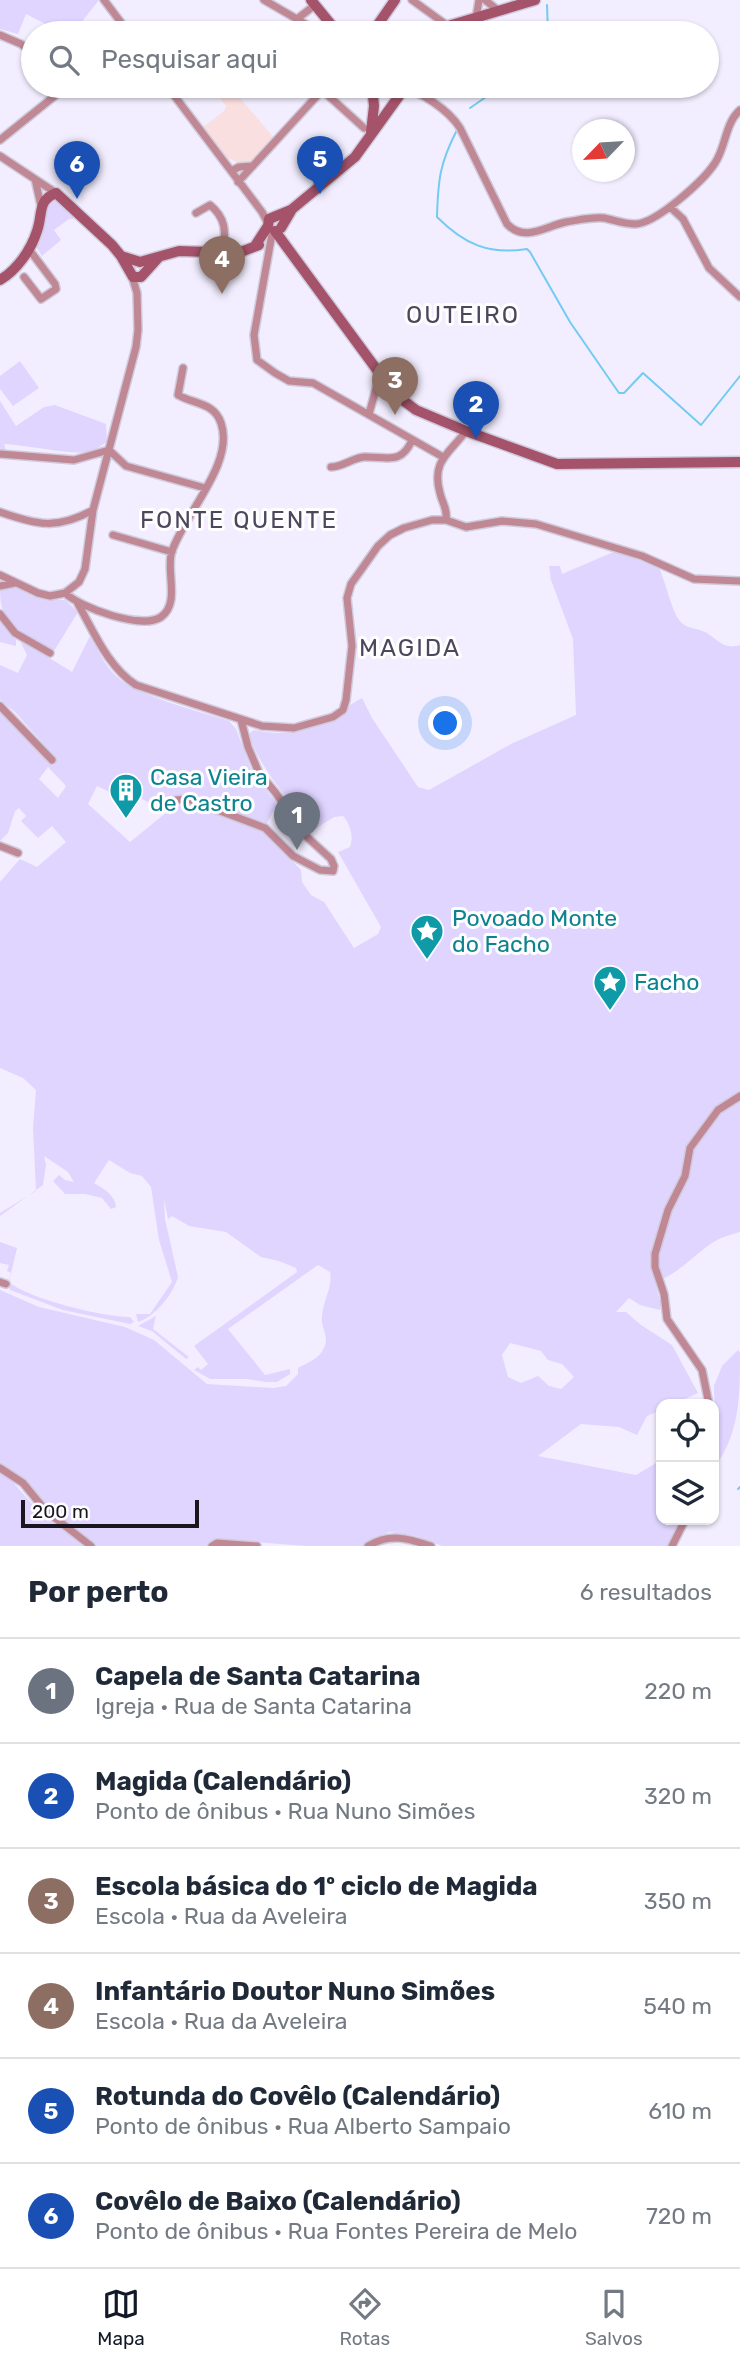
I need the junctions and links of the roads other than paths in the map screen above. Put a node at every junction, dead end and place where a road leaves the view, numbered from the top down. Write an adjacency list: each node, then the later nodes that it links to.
1 (104, 0): 12 (street)
2 (264, 0): 11 (street)
3 (395, 0): 15 (street)
4 (412, 0): 16 (street)
5 (479, 0): 10 (street)
6 (485, 0): 9 (street)
7 (535, 0): 9 (street)
8 (313, 2): 11 (street); 14 (street)
9 (499, 11): 10 (street)
10 (475, 18): 17 (street)
11 (297, 19): 13 (street)
12 (119, 21)
13 (300, 21)
14 (328, 21)
15 (380, 21)
16 (441, 21)
17 (465, 21)
18 (0, 35): 19 (street)
19 (21, 44)
20 (49, 98): 29 (street)
21 (176, 98): 33 (street)
22 (315, 98): 32 (street)
23 (334, 98): 28 (street)
24 (372, 98): 28 (street)
25 (393, 98): 28 (street)
26 (424, 98): 38 (street)
27 (740, 110): 38 (street)
28 (367, 132): 40 (street)
29 (0, 141)
30 (0, 150): 31 (street)
31 (2, 160): 34 (street)
32 (253, 166): 33 (street); 35 (street)
33 (230, 171): 35 (street)
34 (35, 179): 36 (street); 37 (street)
35 (238, 182): 40 (street)
36 (56, 193): 37 (street); 44 (street)
37 (41, 206): 42 (street)
38 (670, 207): 47 (street)
39 (196, 213): 43 (street)
40 (275, 230): 41 (street); 41 (street); 49 (street); 50 (street)
41 (255, 246): 43 (street)
42 (28, 248): 45 (street); 46 (street)
43 (223, 252): 44 (street)
44 (137, 269): 53 (street)
45 (24, 277)
46 (0, 280)
47 (740, 297)
48 (183, 368): 58 (street)
49 (380, 374): 50 (street); 51 (street)
50 (369, 414): 52 (street)
51 (466, 431): 55 (street); 56 (street)
52 (412, 440): 55 (street); 57 (street)
53 (109, 450): 54 (street); 58 (street); 59 (street)
54 (0, 454)
55 (443, 457): 61 (street)
56 (740, 462)
57 (331, 467)
58 (205, 488): 63 (street)
59 (93, 510): 60 (street); 68 (street)
60 (0, 512)
61 (446, 520): 65 (street); 73 (street)
62 (113, 535): 63 (street)
63 (172, 552): 69 (street)
64 (0, 575): 66 (street)
65 (740, 581)
66 (16, 583): 67 (street); 68 (street)
67 (0, 586)
68 (65, 593): 69 (street)
69 (78, 604): 73 (street)
70 (0, 614): 71 (street)
71 (50, 653)
72 (0, 706): 74 (street)
73 (241, 720): 75 (street)
74 (52, 760)
75 (168, 806)
76 (0, 846): 77 (street)
77 (18, 853)
78 (740, 1096): 79 (street)
79 (708, 1399)
80 (0, 1468): 82 (street)
81 (682, 1525): 87 (street)
82 (91, 1546)
83 (212, 1546): 84 (street)
84 (257, 1546)
85 (368, 1546): 86 (street)
86 (431, 1546)
87 (672, 1546)

